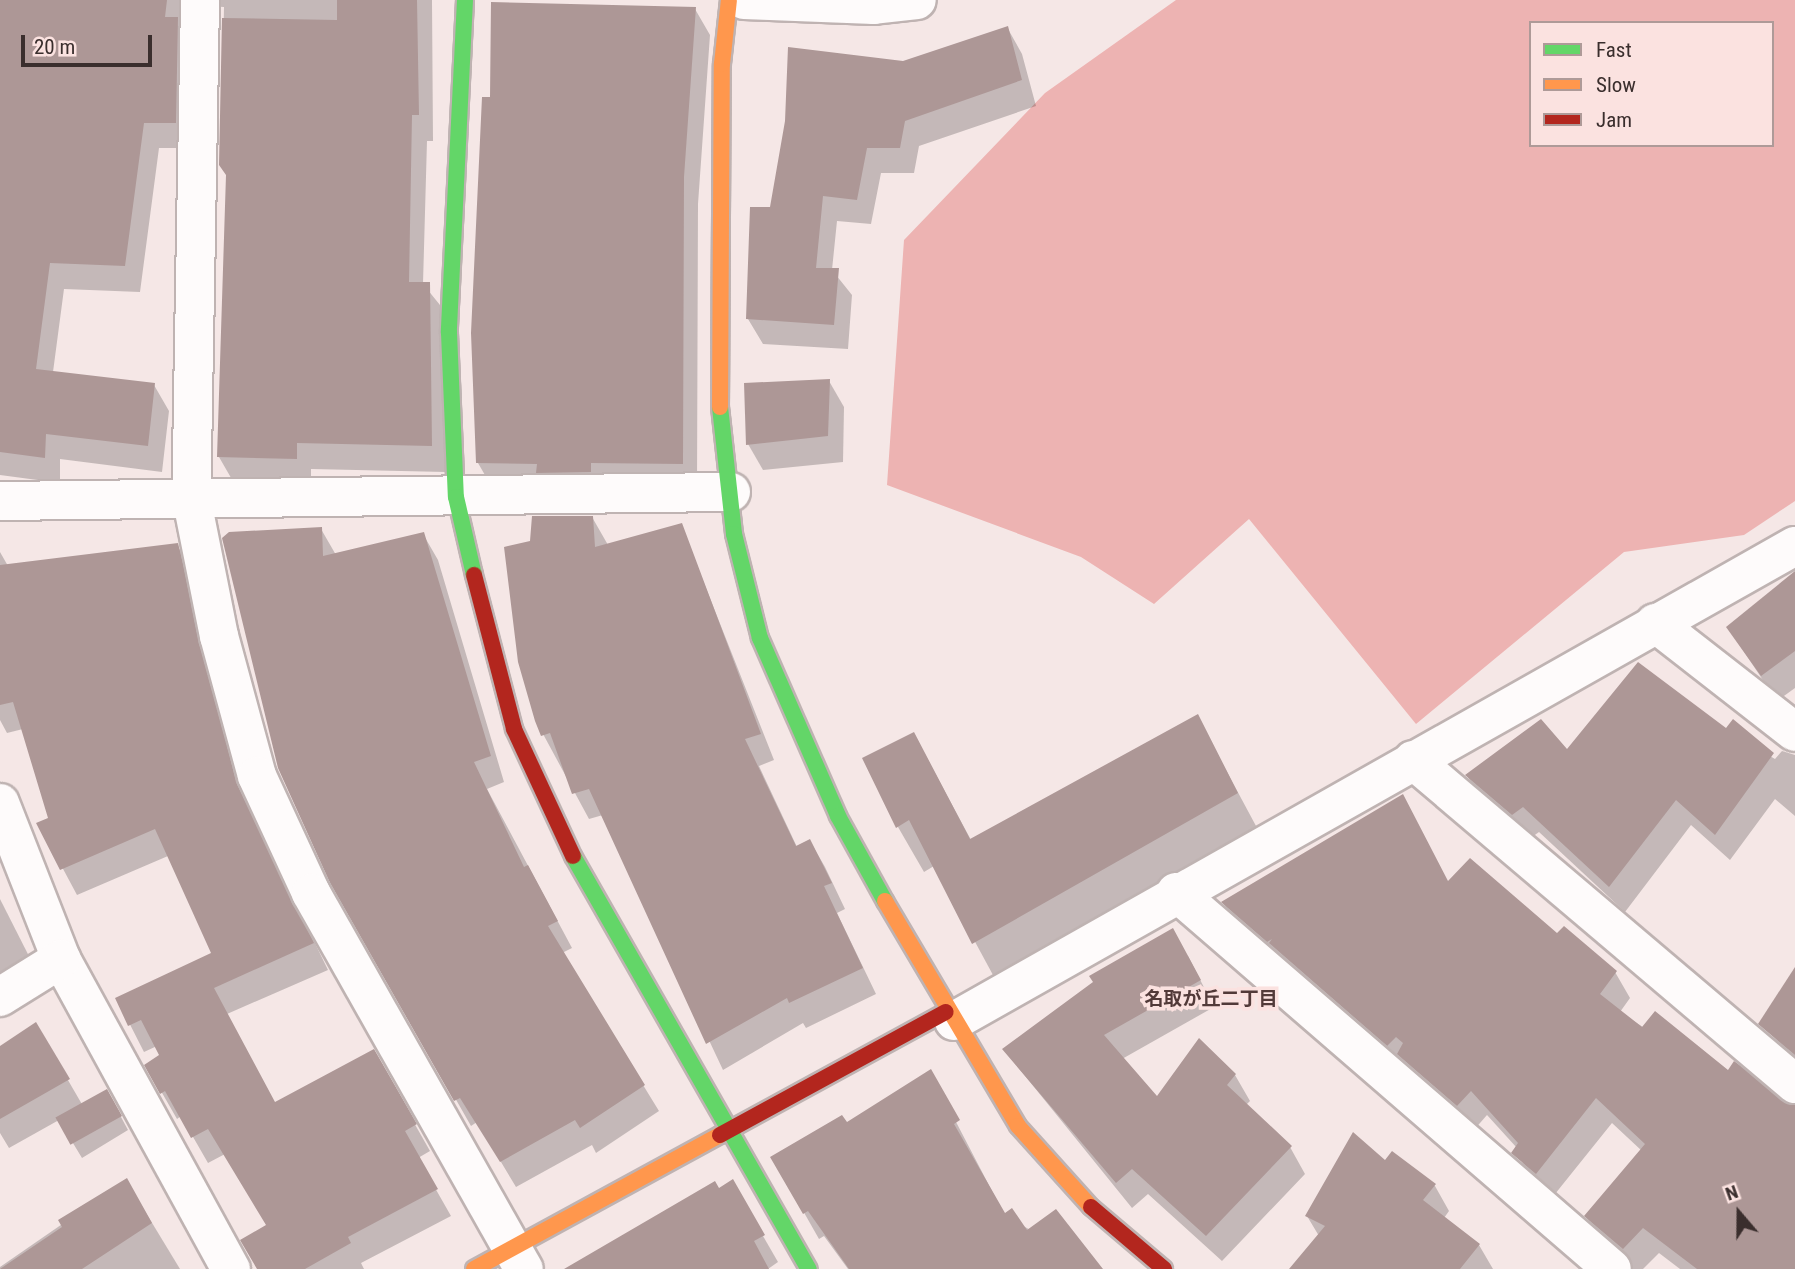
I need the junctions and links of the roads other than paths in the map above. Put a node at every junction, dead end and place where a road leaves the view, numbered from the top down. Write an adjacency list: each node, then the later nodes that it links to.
1 (200, 0): 7 (street)
2 (465, 0): 8 (street)
3 (729, 0): 6 (street)
4 (744, 0): 5 (street)
5 (917, 0)
6 (730, 492): 8 (street); 18 (street)
7 (191, 496): 8 (street); 9 (street); 21 (street)
8 (457, 498): 20 (street)
9 (0, 501)
10 (1795, 546): 11 (street)
11 (1655, 623): 12 (street); 13 (street)
12 (1795, 732)
13 (1413, 760): 15 (street); 19 (street)
14 (0, 803): 16 (street)
15 (1176, 892): 18 (street); 26 (street)
16 (61, 959): 17 (street); 22 (street)
17 (0, 997)
18 (950, 1017): 20 (street); 25 (street)
19 (1795, 1084)
20 (727, 1131): 21 (street); 24 (street)
21 (518, 1259): 23 (street)
22 (231, 1269)
23 (474, 1269)
24 (809, 1269)
25 (1164, 1269)
26 (1612, 1269)

